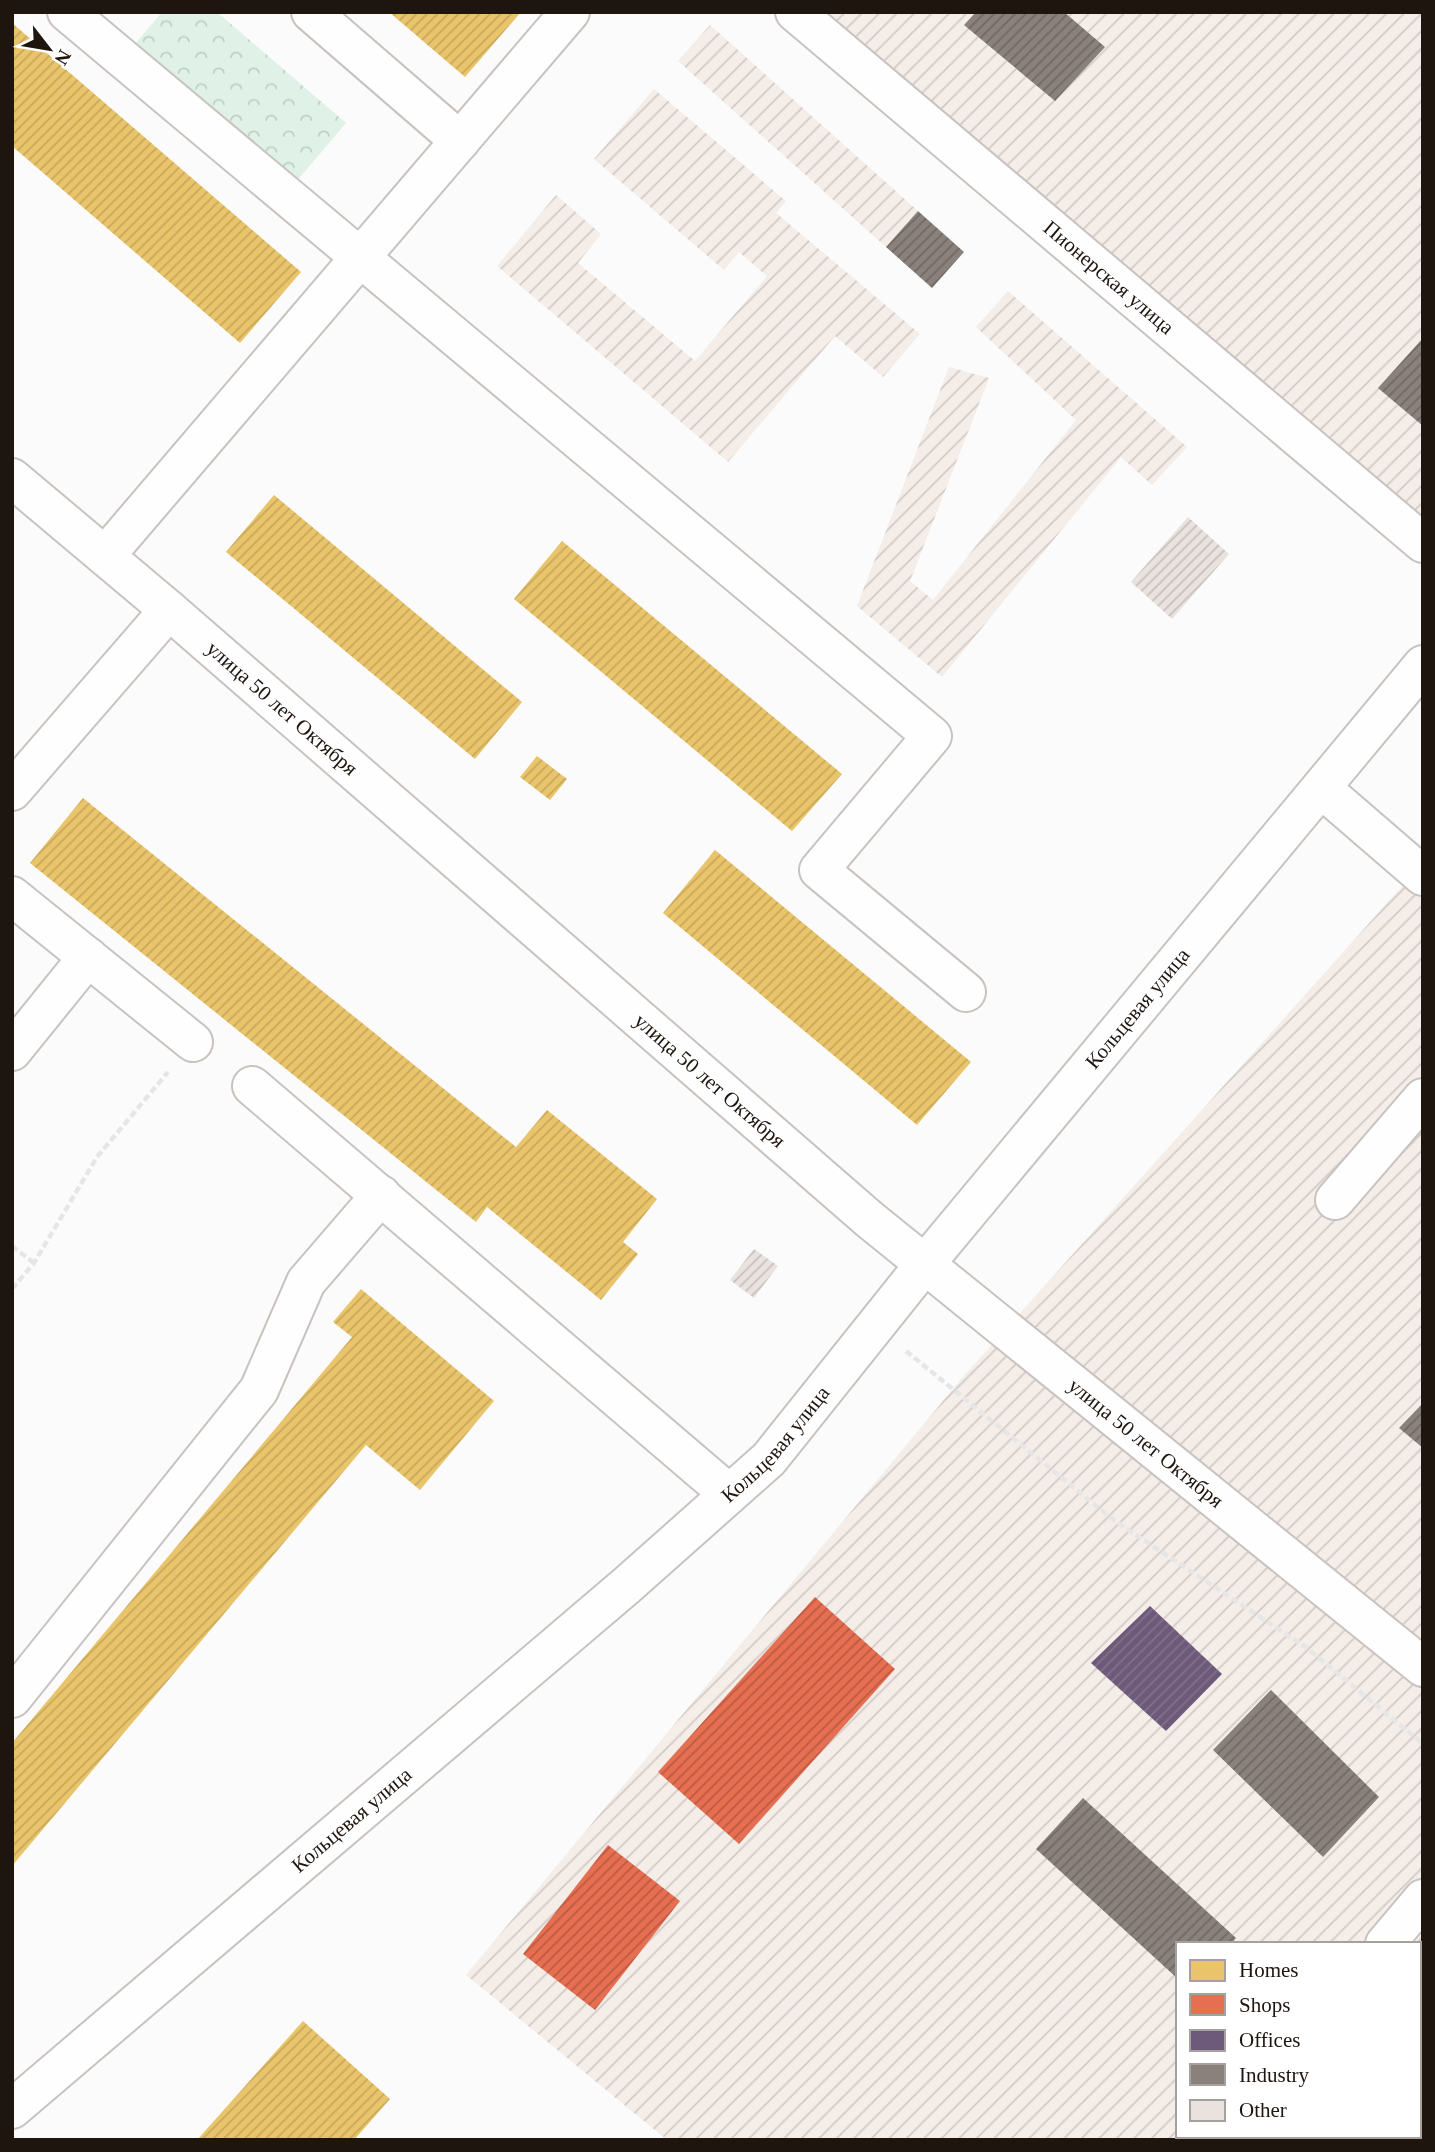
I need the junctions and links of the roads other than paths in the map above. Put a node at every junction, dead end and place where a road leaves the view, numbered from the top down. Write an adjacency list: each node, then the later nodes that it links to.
1 (67, 12): 6 (street)
2 (311, 12): 5 (street)
3 (570, 12): 5 (street)
4 (795, 12): 8 (street, Пионерская улица)
5 (460, 141): 6 (street)
6 (360, 258): 9 (street); 17 (street)
7 (12, 478): 9 (street, улица 50 лет Октября)
8 (1423, 543)
9 (105, 556): 10 (street, улица 50 лет Октября)
10 (169, 610): 13 (street); 24 (street, улица 50 лет Октября)
11 (1423, 666): 12 (street, Кольцевая улица)
12 (1321, 788): 14 (street); 24 (street, Кольцевая улица)
13 (12, 792)
14 (1423, 876)
15 (12, 896): 16 (street)
16 (88, 957): 18 (street); 19 (street)
17 (966, 992)
18 (193, 1042)
19 (12, 1051)
20 (252, 1086): 22 (street)
21 (1423, 1098): 23 (street)
22 (381, 1195): 25 (street); 27 (street)
23 (1335, 1200)
24 (924, 1265): 25 (street, Кольцевая улица); 26 (street, улица 50 лет Октября)
25 (729, 1493): 30 (street, Кольцевая улица)
26 (1423, 1667)
27 (12, 1698)
28 (1423, 1899): 29 (street)
29 (1387, 1942)
30 (12, 2109)

